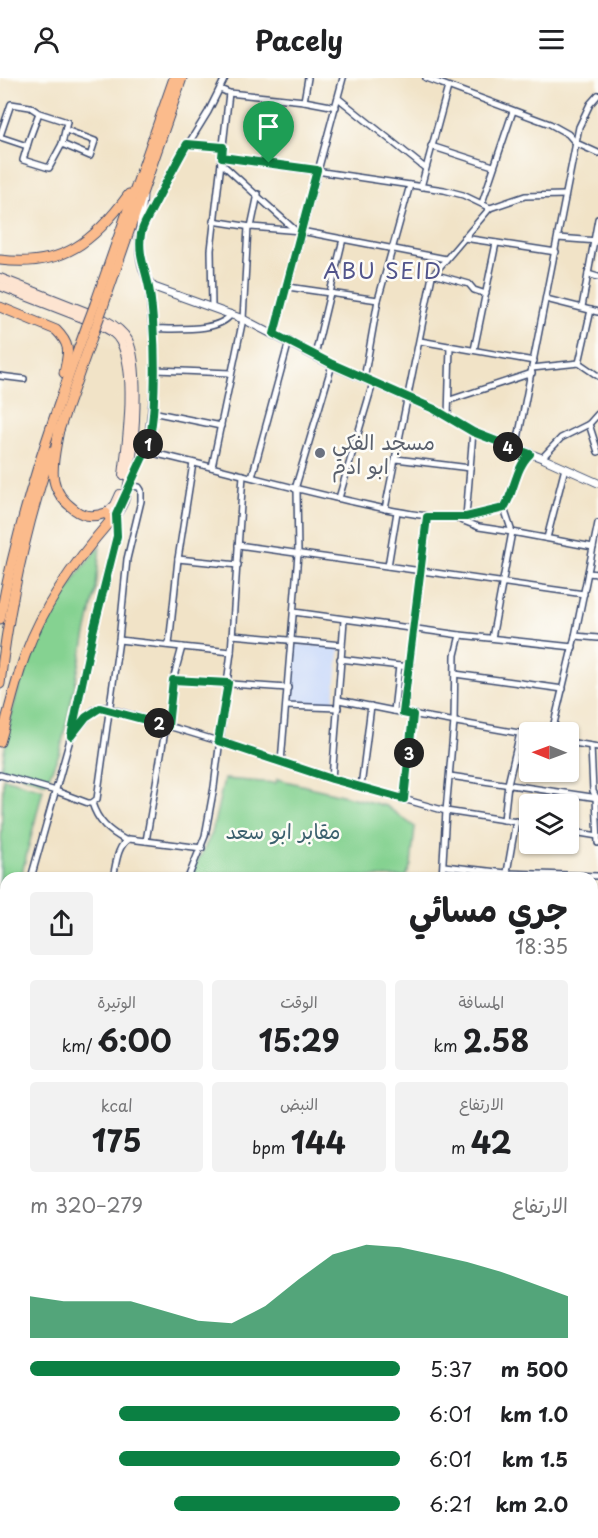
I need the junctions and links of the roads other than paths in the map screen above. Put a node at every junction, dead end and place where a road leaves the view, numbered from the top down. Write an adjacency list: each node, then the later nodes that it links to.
1 (174, 78): 29 (highway)
2 (182, 78): 32 (highway)
3 (225, 78): 8 (street)
4 (308, 78): 12 (street)
5 (343, 78): 11 (street)
6 (426, 78): 7 (street)
7 (448, 87): 14 (street); 22 (street)
8 (220, 89): 9 (street); 20 (street)
9 (229, 93): 12 (street); 23 (street)
10 (598, 95): 18 (street)
11 (338, 98): 13 (street); 27 (street)
12 (304, 101): 13 (street)
13 (336, 107): 28 (street)
14 (513, 111): 18 (street); 26 (street)
15 (39, 113): 16 (street); 17 (street); 21 (street)
16 (66, 130): 19 (street); 19 (street)
17 (0, 136): 21 (street)
18 (576, 143): 24 (street); 34 (street)
19 (62, 144): 21 (street)
20 (187, 144): 23 (street); 41 (street)
21 (27, 146)
22 (431, 146): 26 (street); 27 (street)
23 (223, 147): 25 (street)
24 (598, 153)
25 (222, 160): 28 (street); 33 (street); 38 (street)
26 (494, 166): 35 (street)
27 (425, 168): 31 (street)
28 (317, 170): 30 (street); 40 (street)
29 (136, 185): 50 (highway); 62 (highway)
30 (410, 185): 31 (street); 47 (street)
31 (421, 187): 35 (street)
32 (143, 192): 41 (street); 62 (highway)
33 (258, 194): 39 (street); 40 (street)
34 (565, 195): 36 (street); 43 (street)
35 (482, 203): 36 (street)
36 (490, 208): 42 (street)
37 (598, 219): 45 (street)
38 (213, 221): 39 (street); 64 (street)
39 (250, 227): 40 (street); 69 (street)
40 (298, 230): 44 (street); 57 (street)
41 (141, 231): 55 (street)
42 (464, 238): 46 (street); 49 (street)
43 (558, 238): 45 (street); 48 (street)
44 (343, 239): 47 (street); 58 (street)
45 (596, 241): 52 (street)
46 (496, 243): 48 (street); 59 (street)
47 (391, 248): 49 (street); 60 (street)
48 (556, 252): 61 (street)
49 (446, 259): 51 (street)
50 (0, 260)
51 (433, 274): 59 (street); 74 (street)
52 (588, 274): 53 (street); 65 (street)
53 (598, 277)
54 (0, 278): 112 (main road)
55 (148, 282): 64 (street); 71 (street)
56 (0, 286): 118 (main road)
57 (288, 287): 58 (street); 72 (street)
58 (329, 292): 60 (street); 77 (street)
59 (486, 294): 76 (street)
60 (378, 300): 87 (street)
61 (546, 300): 65 (street); 78 (street)
62 (99, 305): 70 (highway, bridge)
63 (0, 307): 91 (highway)
64 (212, 307): 68 (street)
65 (582, 308): 66 (street)
66 (591, 310): 67 (street); 79 (street)
67 (598, 312)
68 (231, 314): 69 (street); 71 (street)
69 (243, 319): 72 (street); 83 (street)
70 (91, 327): 91 (highway); 97 (highway)
71 (153, 329): 81 (street)
72 (274, 334): 73 (street)
73 (289, 341): 77 (street); 110 (street)
74 (420, 341): 75 (street); 89 (street)
75 (450, 346): 76 (street); 90 (street)
76 (474, 350): 78 (street)
77 (315, 355): 80 (street)
78 (534, 361): 82 (street)
79 (579, 363): 82 (street); 85 (street)
80 (332, 364): 87 (street); 113 (street)
81 (156, 370): 83 (street); 92 (street)
82 (532, 371): 90 (street); 99 (street)
83 (231, 373): 96 (street)
84 (0, 376): 86 (street)
85 (598, 376)
86 (24, 379)
87 (364, 379): 88 (street)
88 (373, 382): 89 (street); 114 (street)
89 (407, 396): 94 (street); 104 (street)
90 (450, 400): 94 (street)
91 (56, 411): 137 (highway)
92 (152, 412): 96 (street); 101 (street)
93 (598, 414): 95 (street)
94 (448, 417): 98 (street)
95 (589, 424): 100 (street); 103 (street)
96 (221, 426): 106 (street)
97 (59, 429): 118 (highway); 158 (highway)
98 (473, 432): 99 (street); 107 (street)
99 (516, 450): 102 (street)
100 (598, 452)
101 (146, 453): 105 (street); 112 (street)
102 (530, 454): 103 (street); 115 (street)
103 (542, 458): 108 (street)
104 (396, 459): 107 (street); 116 (street)
105 (193, 462): 106 (street); 128 (street)
106 (212, 467): 109 (street)
107 (470, 468): 121 (street)
108 (565, 468): 111 (street); 124 (street)
109 (243, 475): 110 (street); 125 (street)
110 (252, 477): 113 (street)
111 (598, 483)
112 (128, 489): 118 (main road); 145 (street)
113 (296, 489): 114 (street); 127 (street)
114 (339, 498): 116 (street)
115 (504, 508): 121 (street); 123 (street)
116 (385, 509): 117 (street)
117 (397, 512): 119 (street); 130 (street)
118 (111, 516): 173 (street); 176 (highway)
119 (427, 517): 120 (street); 131 (street)
120 (455, 517): 121 (street); 123 (street)
121 (466, 517)
122 (598, 523): 126 (street)
123 (512, 532): 124 (street); 134 (street)
124 (547, 538): 126 (street)
125 (238, 545): 127 (street); 129 (street)
126 (593, 547): 132 (street)
127 (297, 554): 130 (street); 136 (street)
128 (178, 559): 129 (street); 147 (street)
129 (237, 565): 140 (street)
130 (388, 566): 131 (street)
131 (421, 572): 134 (street); 139 (street)
132 (588, 573): 133 (street); 135 (street)
133 (598, 574)
134 (504, 584): 135 (street); 143 (street)
135 (584, 594): 142 (street)
136 (294, 612): 138 (street); 146 (street)
137 (0, 619)
138 (344, 620): 139 (street); 148 (street)
139 (413, 629): 141 (street); 154 (street)
140 (232, 635): 146 (street); 151 (street)
141 (460, 635): 143 (street); 155 (street)
142 (575, 636): 144 (street); 149 (street)
143 (492, 638): 149 (street)
144 (598, 639)
145 (119, 640): 147 (street); 164 (street)
146 (292, 641): 148 (street); 159 (street)
147 (169, 645): 150 (street)
148 (342, 645): 152 (street)
149 (573, 646): 160 (street)
150 (182, 647): 151 (street); 156 (street)
151 (231, 652): 157 (street)
152 (340, 659): 153 (street); 161 (street)
153 (399, 666): 154 (street); 166 (street)
154 (409, 667): 167 (street)
155 (455, 674): 160 (street); 169 (street)
156 (173, 680): 157 (street); 171 (street)
157 (228, 683): 159 (street); 175 (street)
158 (0, 684)
159 (288, 688): 162 (street)
160 (563, 689): 170 (street)
161 (339, 700): 163 (street); 165 (street)
162 (286, 706): 165 (street); 179 (street)
163 (371, 706): 166 (street); 184 (street)
164 (108, 708): 171 (street); 173 (street); 188 (street)
165 (338, 708): 182 (street)
166 (394, 711): 167 (street)
167 (403, 713): 168 (street)
168 (413, 715): 169 (street); 187 (street)
169 (454, 722): 172 (street); 181 (street)
170 (555, 722)
171 (167, 725): 175 (street); 196 (street)
172 (519, 733)
173 (71, 736): 185 (street)
174 (519, 737): 183 (street)
175 (218, 741): 179 (street); 198 (street)
176 (0, 742)
177 (579, 744): 178 (street)
178 (595, 746): 186 (street)
179 (281, 762): 182 (street)
180 (0, 775): 185 (street)
181 (450, 776): 183 (street); 189 (street)
182 (332, 779): 184 (street)
183 (508, 784): 186 (street); 190 (street)
184 (361, 787): 187 (street)
185 (56, 791): 188 (street); 200 (street)
186 (597, 798): 194 (street)
187 (404, 799): 189 (street)
188 (93, 804): 195 (street)
189 (446, 811): 190 (street); 199 (street)
190 (504, 820): 191 (street)
191 (516, 821): 192 (street); 205 (street)
192 (519, 822)
193 (579, 833): 194 (street)
194 (598, 836): 197 (street)
195 (125, 840): 196 (street); 201 (street)
196 (146, 840): 198 (street)
197 (598, 843)
198 (202, 848): 202 (street)
199 (444, 866): 203 (street); 204 (street)
200 (33, 872)
201 (115, 872)
202 (191, 872)
203 (443, 872)
204 (485, 872)
205 (507, 872)

